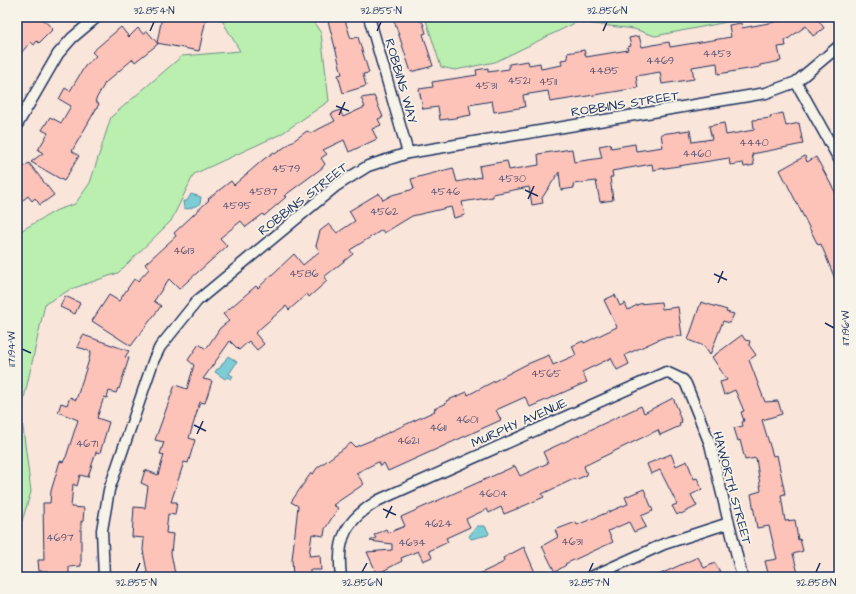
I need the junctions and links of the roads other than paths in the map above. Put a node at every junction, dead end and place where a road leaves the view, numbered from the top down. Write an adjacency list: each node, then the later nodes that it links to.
1 (97, 17): 5 (street)
2 (369, 17): 6 (street, ROBBINS WAY)
3 (839, 46): 4 (street, ROBBINS STREET)
4 (796, 82): 6 (street, ROBBINS STREET); 7 (street)
5 (17, 125)
6 (408, 153): 10 (street, ROBBINS STREET)
7 (839, 159)
8 (686, 384): 9 (street, HAWORTH STREET); 11 (street, MURPHY AVENUE)
9 (729, 523): 12 (street); 13 (street, HAWORTH STREET)
10 (104, 577)
11 (341, 577)
12 (591, 577)
13 (742, 577)

